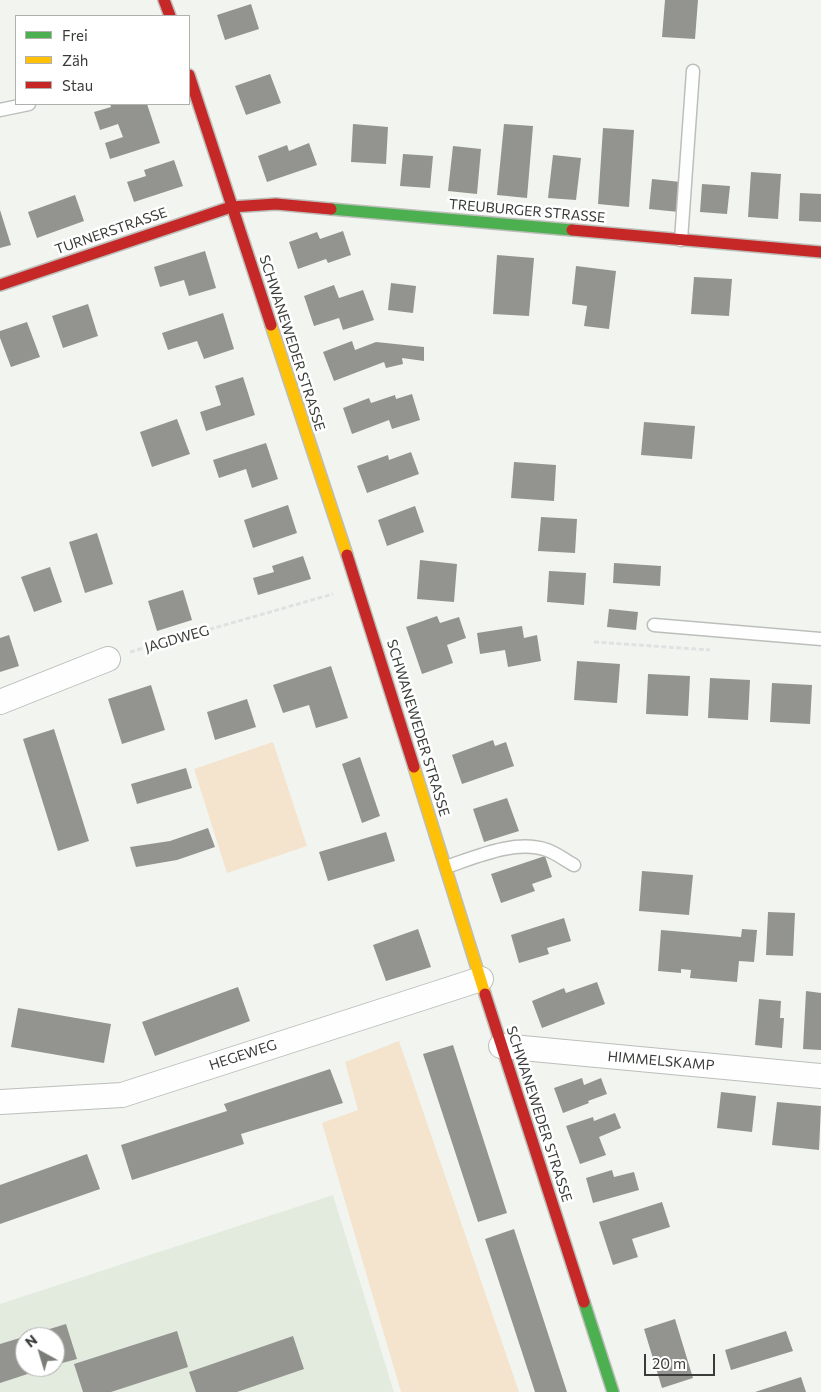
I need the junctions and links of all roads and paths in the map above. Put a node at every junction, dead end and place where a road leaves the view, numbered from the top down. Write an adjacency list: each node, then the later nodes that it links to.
1 (164, 0): 2 (main road)
2 (170, 15)
3 (694, 71): 8 (lane)
4 (190, 78): 7 (main road, SCHWANEWEDER STRASSE)
5 (24, 105): 6 (lane)
6 (0, 110)
7 (231, 207): 8 (main road, TREUBURGER STRASSE); 10 (main road, TURNERSTRASSE); 11 (main road, SCHWANEWEDER STRASSE)
8 (681, 240): 9 (main road, TREUBURGER STRASSE)
9 (821, 252)
10 (0, 285)
11 (358, 587): 14 (path, JAGDWEG); 17 (main road, SCHWANEWEDER STRASSE)
12 (654, 625): 13 (lane)
13 (821, 639)
14 (108, 659): 15 (street)
15 (0, 702)
16 (574, 865): 17 (lane)
17 (446, 867): 18 (main road, SCHWANEWEDER STRASSE)
18 (481, 979): 19 (main road, SCHWANEWEDER STRASSE); 21 (street, HEGEWEG)
19 (501, 1046): 20 (street, HIMMELSKAMP); 22 (main road, SCHWANEWEDER STRASSE)
20 (821, 1076)
21 (0, 1102)
22 (613, 1392)

